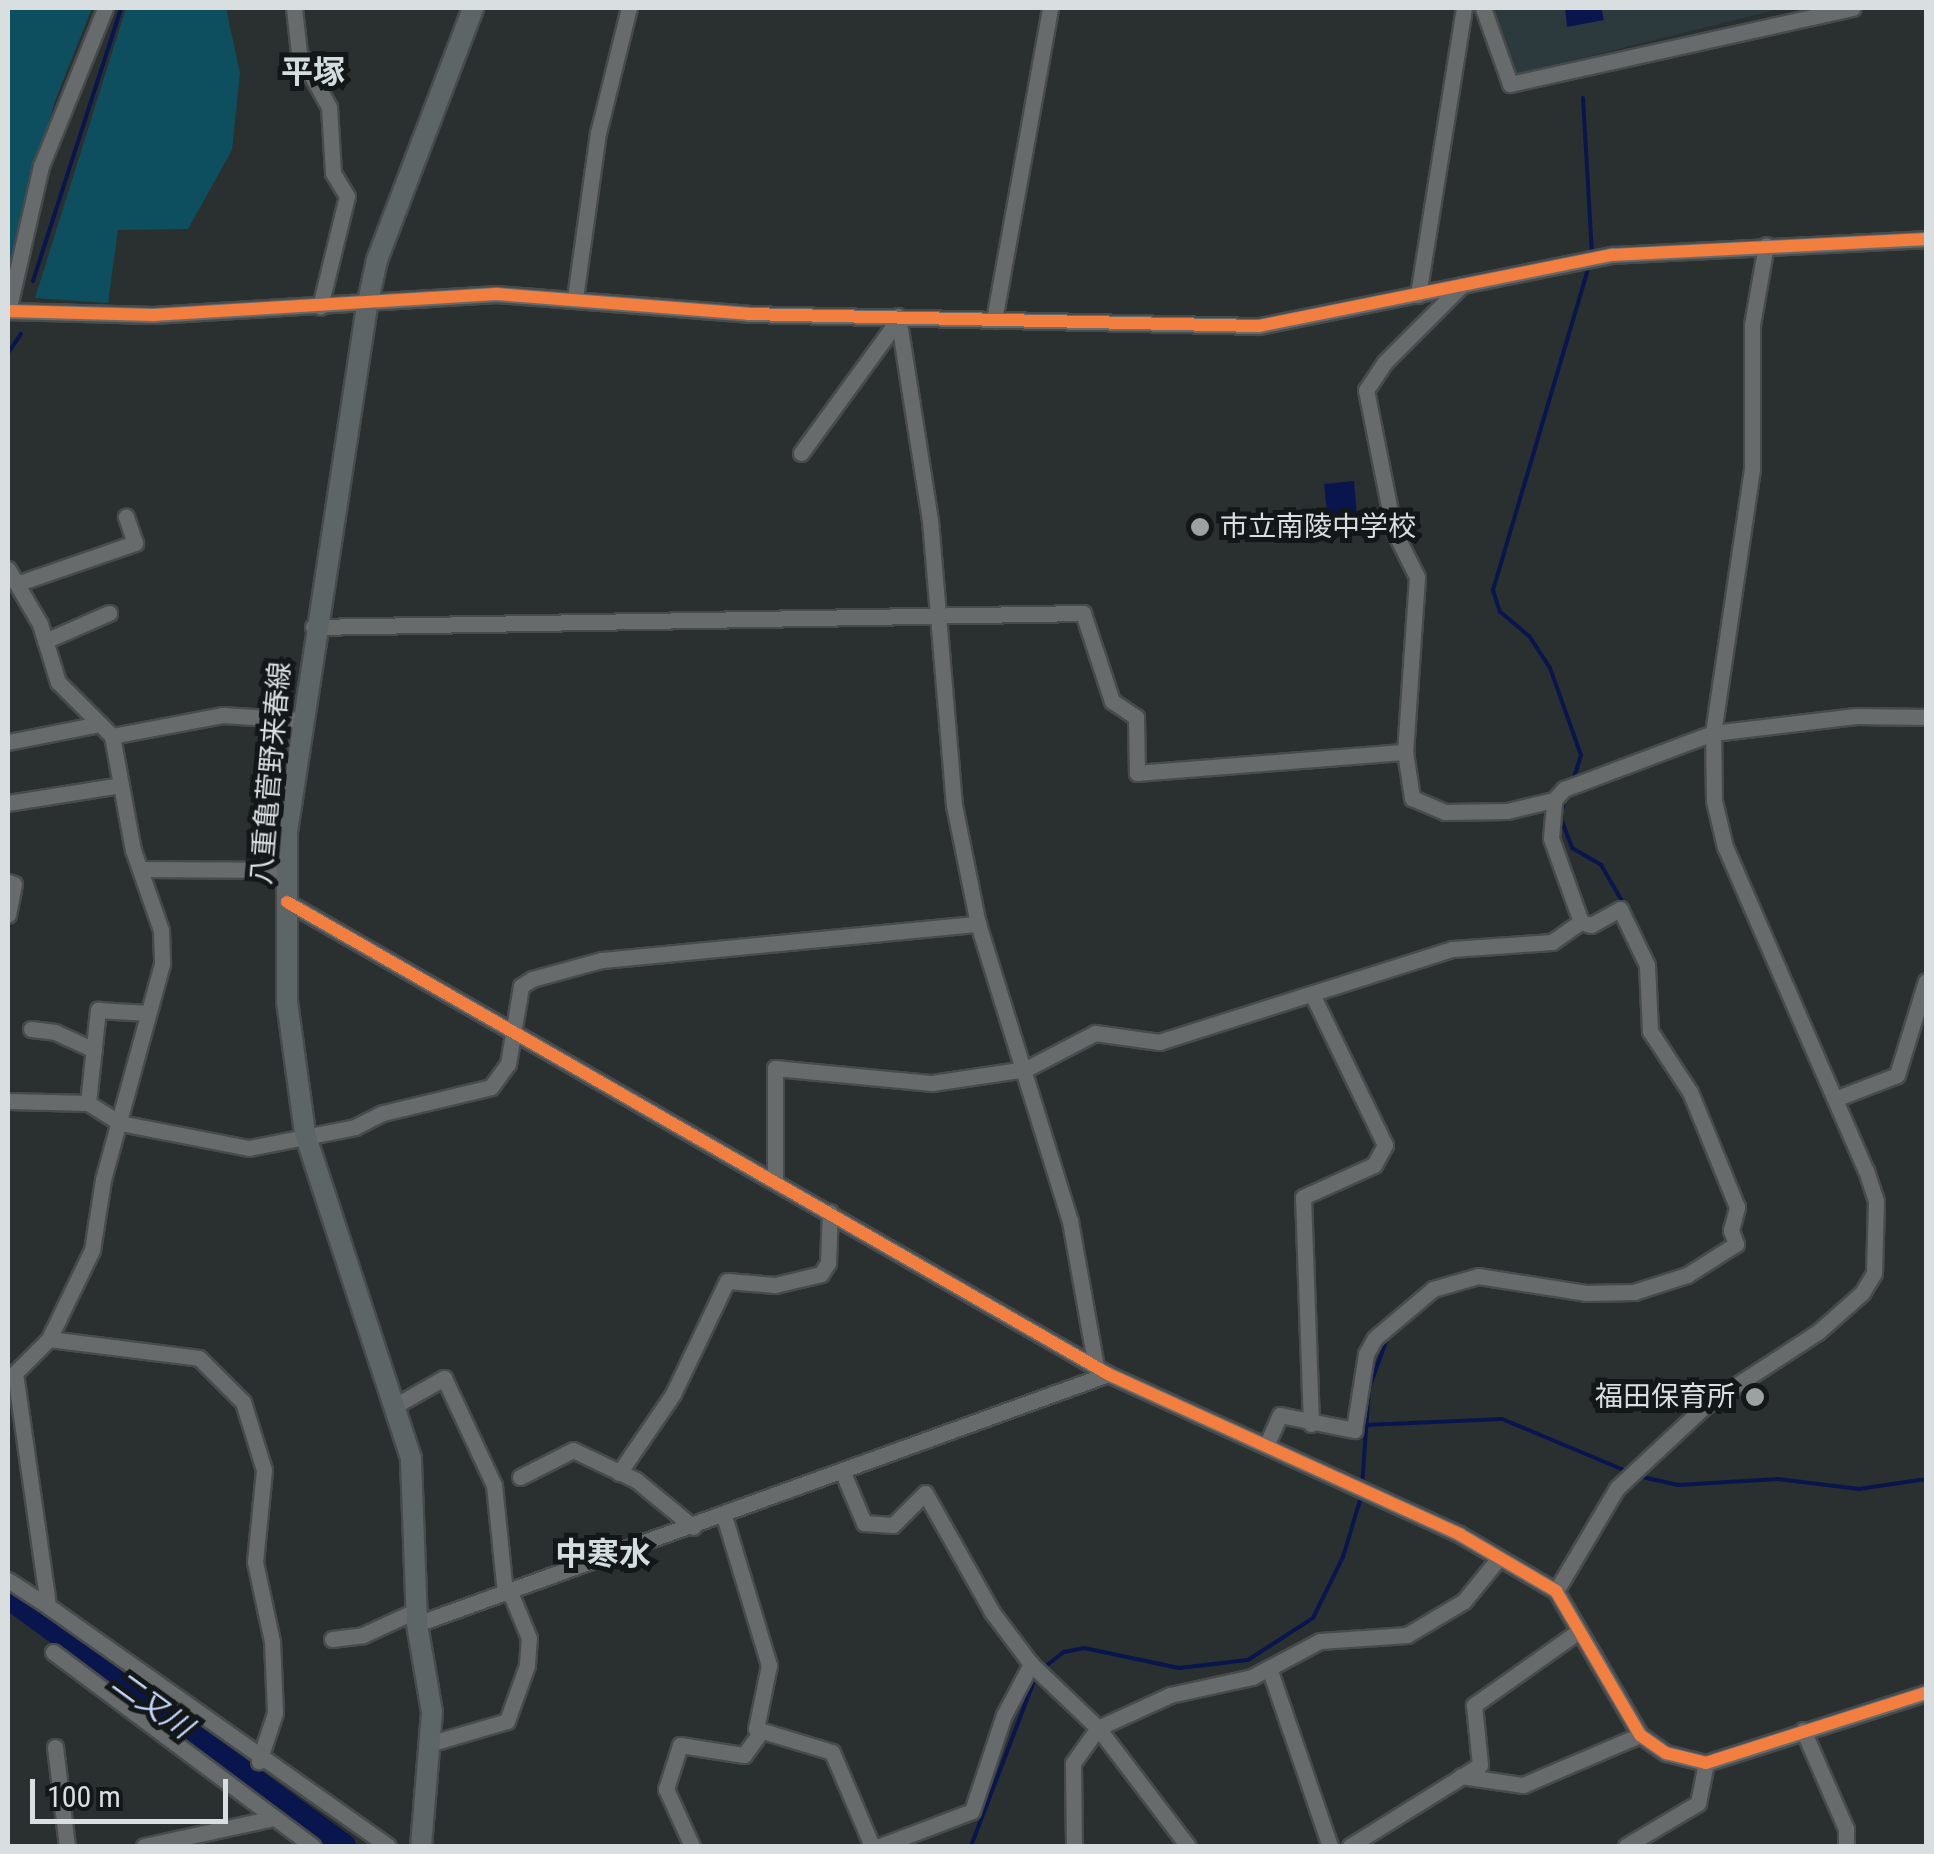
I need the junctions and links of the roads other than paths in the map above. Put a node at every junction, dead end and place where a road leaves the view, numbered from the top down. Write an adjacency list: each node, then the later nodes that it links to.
1 (104, 8): 16 (street)
2 (294, 8): 14 (street)
3 (473, 8): 15 (main road, 八重亀菅野来春線)
4 (629, 8): 13 (street)
5 (1050, 8): 18 (street)
6 (1464, 8): 12 (street)
7 (1483, 8): 8 (street)
8 (1852, 8)
9 (1926, 239): 10 (street)
10 (1766, 245): 11 (street); 30 (street)
11 (1465, 282): 12 (street); 33 (street)
12 (1418, 296): 18 (street)
13 (575, 298): 15 (street); 17 (street)
14 (320, 306): 15 (street); 16 (street)
15 (367, 306): 25 (main road, 八重亀菅野来春線)
16 (8, 311)
17 (898, 318): 18 (street); 19 (street); 24 (street)
18 (994, 320)
19 (801, 453)
20 (126, 517): 22 (street)
21 (8, 569): 22 (street)
22 (19, 583): 26 (street)
23 (109, 613): 26 (street)
24 (935, 618): 25 (street); 33 (street); 43 (street)
25 (313, 627): 28 (main road, 八重亀菅野来春線)
26 (45, 641): 29 (street)
27 (1926, 716): 30 (street)
28 (302, 720): 31 (street); 38 (main road, 八重亀菅野来春線)
29 (100, 724): 31 (street); 32 (street)
30 (1714, 733): 35 (street); 51 (street)
31 (112, 736): 34 (street)
32 (8, 742)
33 (1405, 752): 35 (street)
34 (121, 785): 36 (street); 37 (street)
35 (1554, 800): 42 (street)
36 (8, 803)
37 (140, 869): 38 (street); 46 (street)
38 (287, 870): 40 (main road, 八重亀菅野来春線)
39 (8, 882): 41 (street)
40 (287, 902): 48 (street); 55 (main road, 八重亀菅野来春線)
41 (8, 914)
42 (1581, 922): 45 (street); 62 (street)
43 (978, 924): 48 (street); 50 (street)
44 (1926, 981): 51 (street)
45 (1312, 994): 50 (street); 62 (street)
46 (148, 1013): 49 (street); 54 (street)
47 (31, 1029): 49 (street)
48 (514, 1031): 55 (street); 56 (street)
49 (94, 1050): 53 (street)
50 (1026, 1068): 56 (street); 59 (street)
51 (1836, 1098): 71 (street)
52 (8, 1102): 53 (street)
53 (88, 1102): 54 (street)
54 (120, 1123): 55 (street); 58 (street)
55 (305, 1133): 61 (main road, 八重亀菅野来春線)
56 (776, 1180): 57 (street)
57 (830, 1212): 59 (street); 64 (street)
58 (49, 1339): 60 (street); 87 (street)
59 (1102, 1370): 63 (street); 65 (street)
60 (11, 1376): 73 (street)
61 (398, 1404): 72 (street); 74 (main road, 八重亀菅野来春線)
62 (1311, 1424): 63 (street)
63 (1266, 1446): 69 (street)
64 (619, 1473): 66 (street); 68 (street)
65 (843, 1473): 67 (street); 78 (street)
66 (520, 1477)
67 (724, 1516): 68 (street); 83 (street)
68 (694, 1527): 72 (street)
69 (1499, 1558): 71 (street); 79 (street)
70 (8, 1580): 73 (street)
71 (1556, 1591): 75 (street)
72 (507, 1593): 74 (street); 85 (street)
73 (48, 1606): 87 (street)
74 (417, 1617): 76 (street); 85 (main road, 八重亀菅野来春線)
75 (1579, 1631): 84 (street); 89 (street)
76 (332, 1639)
77 (53, 1652): 90 (street)
78 (1030, 1664): 81 (street); 98 (street)
79 (1269, 1668): 81 (street); 101 (street)
80 (1926, 1693): 82 (street)
81 (1098, 1728): 99 (street); 100 (street)
82 (1803, 1730): 88 (street); 104 (street)
83 (760, 1732): 96 (street); 97 (street)
84 (1640, 1735): 88 (street); 89 (street)
85 (432, 1743): 95 (main road, 八重亀菅野来春線)
86 (55, 1748): 91 (street)
87 (259, 1761): 94 (street)
88 (1706, 1763): 103 (street)
89 (1461, 1776): 102 (street)
90 (273, 1818): 92 (street); 93 (street)
91 (67, 1846)
92 (144, 1846)
93 (312, 1846)
94 (388, 1846)
95 (421, 1846)
96 (692, 1846)
97 (872, 1846)
98 (880, 1846)
99 (1074, 1846)
100 (1188, 1846)
101 (1330, 1846)
102 (1350, 1846)
103 (1626, 1846)
104 (1846, 1846)

